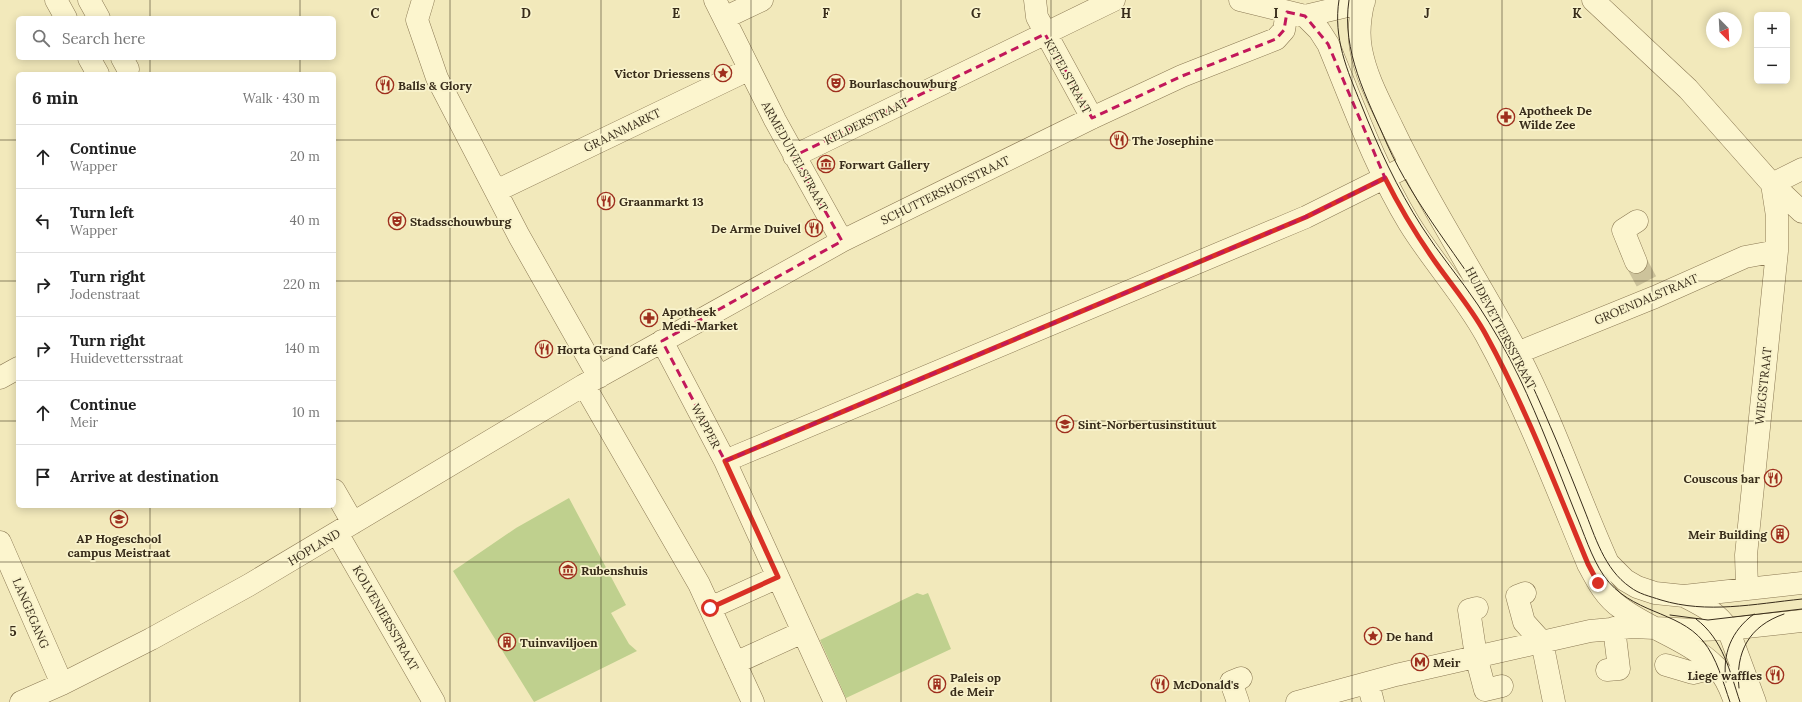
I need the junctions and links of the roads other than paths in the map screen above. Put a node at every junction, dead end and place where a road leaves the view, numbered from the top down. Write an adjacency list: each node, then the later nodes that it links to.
1 (56, 0): 11 (street)
2 (89, 0): 12 (street)
3 (423, 0): 24 (street)
4 (762, 0): 10 (street)
5 (1035, 0): 14 (street, KETELSTRAAT)
6 (1114, 0): 14 (street, KELDERSTRAAT)
7 (1240, 0): 13 (street)
8 (1593, 0): 23 (street)
9 (1364, 1): 13 (street); 20 (street, HUIDEVETTERSSTRAAT)
10 (719, 9): 16 (street, ARMEDUIVELSTRAAT)
11 (65, 16)
12 (98, 16)
13 (1304, 19): 18 (street, SCHUTTERSHOFSTRAAT); 22 (street, HUIDEVETTERSSTRAAT)
14 (1045, 34): 18 (street, KETELSTRAAT); 19 (street, KELDERSTRAAT)
15 (90, 60): 17 (street)
16 (748, 70): 19 (street, ARMEDUIVELSTRAAT); 24 (street, GRAANMARKT)
17 (97, 72)
18 (1092, 118): 27 (street, SCHUTTERSHOFSTRAAT)
19 (794, 156): 27 (street, ARMEDUIVELSTRAAT)
20 (1411, 164): 22 (street); 31 (street, HUIDEVETTERSSTRAAT)
21 (1802, 169): 23 (street)
22 (1385, 178): 35 (street); 39 (street, HUIDEVETTERSSTRAAT)
23 (1772, 184): 25 (street)
24 (496, 191): 34 (street)
25 (1791, 211): 28 (street, WIEGSTRAAT)
26 (1637, 220): 29 (street)
27 (842, 241): 30 (street, SCHUTTERSHOFSTRAAT)
28 (1776, 251): 31 (street, GROENDALSTRAAT); 42 (street, WIEGSTRAAT)
29 (1636, 262)
30 (662, 341): 34 (street, SCHUTTERSHOFSTRAAT); 35 (street, WAPPER)
31 (1517, 353): 39 (street, HUIDEVETTERSSTRAAT)
32 (16, 369): 33 (street)
33 (0, 378)
34 (591, 381): 37 (street, HOPLAND); 45 (street)
35 (725, 461): 40 (street, WAPPER)
36 (336, 497): 37 (street, KOLVENIERSSTRAAT)
37 (345, 528): 59 (street, HOPLAND); 63 (street, KOLVENIERSSTRAAT)
38 (0, 542): 59 (street, LANGEGANG)
39 (1598, 564): 44 (street); 48 (street)
40 (778, 577): 45 (street); 51 (street, WAPPER)
41 (1802, 583): 42 (street)
42 (1747, 588): 44 (street)
43 (1525, 593): 52 (street)
44 (1684, 596): 50 (street)
45 (710, 608): 54 (street)
46 (1477, 608): 53 (street)
47 (1802, 621): 50 (street)
48 (1654, 627): 49 (street); 50 (street); 56 (street)
49 (1614, 628): 52 (street); 57 (street)
50 (1728, 629): 70 (street)
51 (803, 632): 54 (street); 65 (street, WAPPER)
52 (1542, 642): 53 (street); 68 (street)
53 (1476, 656): 60 (street); 61 (street)
54 (735, 663): 64 (street)
55 (1666, 665): 56 (street)
56 (1713, 669): 69 (street)
57 (1607, 670)
58 (1240, 678): 66 (street)
59 (62, 684): 62 (street, HOPLAND)
60 (1502, 686)
61 (1370, 692): 67 (street)
62 (21, 702)
63 (434, 702)
64 (753, 702)
65 (836, 702)
66 (1238, 702)
67 (1300, 702)
68 (1554, 702)
69 (1735, 702)
70 (1755, 702)

